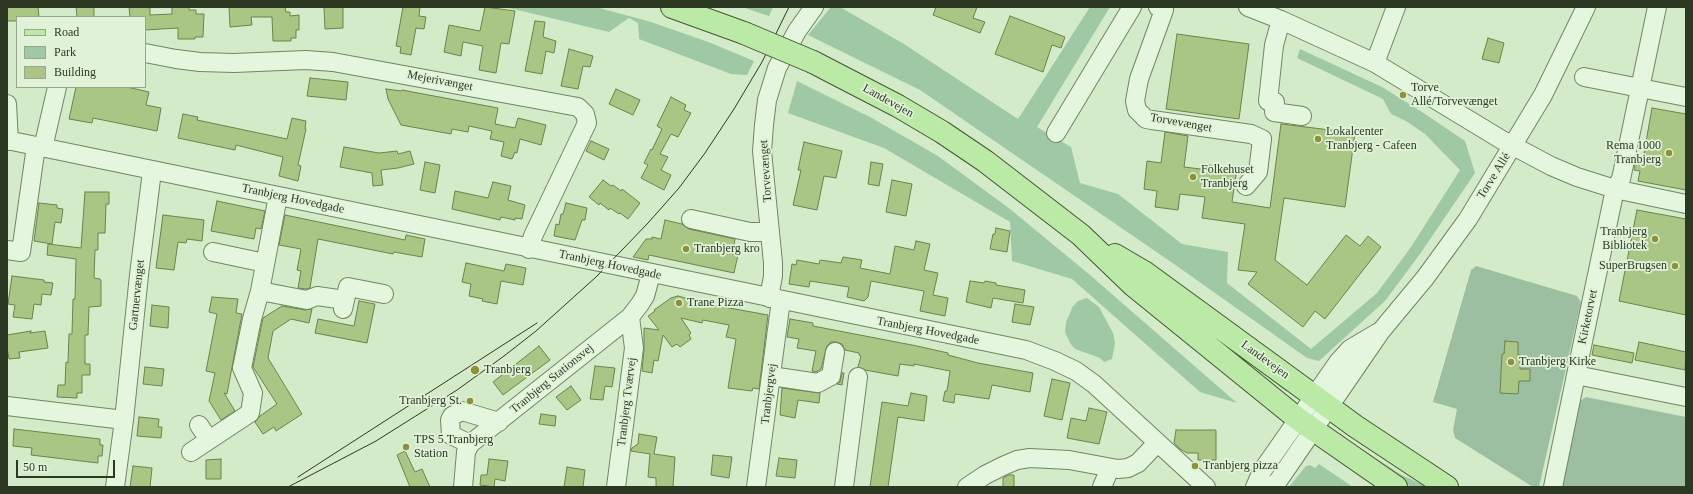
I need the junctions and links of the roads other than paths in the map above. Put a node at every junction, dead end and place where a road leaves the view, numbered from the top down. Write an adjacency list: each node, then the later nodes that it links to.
1 (672, 7): 29 (main road, Landevejen, bridge)
2 (814, 7): 28 (street, Torvevænget)
3 (1132, 7): 18 (street)
4 (1158, 7): 23 (street, Torvevænget)
5 (1248, 7): 9 (street)
6 (1396, 7): 11 (street)
7 (1586, 7): 20 (street, Torve Allé)
8 (1657, 7): 14 (street, Kirketorvet)
9 (1281, 20): 11 (street); 17 (street)
10 (146, 53): 30 (street, Mejerivænget)
11 (1374, 63): 20 (street)
12 (1584, 77): 14 (street)
13 (57, 88): 21 (street)
14 (1640, 88): 15 (street); 24 (street, Kirketorvet)
15 (1686, 97)
16 (7, 104): 19 (street)
17 (1302, 116)
18 (1056, 133)
19 (8, 141): 21 (street, Tranbjerg Hovedgade)
20 (1512, 146): 24 (street); 44 (street, Torve Allé)
21 (40, 147): 22 (street, Tranbjerg Hovedgade); 31 (street)
22 (152, 171): 25 (street, Tranbjerg Hovedgade); 46 (street, Gartnervænget)
23 (1246, 186)
24 (1615, 189): 26 (street); 40 (street, Kirketorvet)
25 (278, 196): 30 (street, Tranbjerg Hovedgade); 33 (street)
26 (1686, 204)
27 (691, 219): 28 (street)
28 (770, 232): 37 (street, Torvevænget)
29 (1081, 235): 44 (main road, Landevejen); 48 (main road, Landevejen)
30 (529, 249): 34 (street, Tranbjerg Hovedgade)
31 (7, 250)
32 (212, 252): 33 (street)
33 (265, 263): 35 (street)
34 (651, 274): 37 (street, Tranbjerg Hovedgade); 38 (street, Tranbjerg Stationsvej)
35 (260, 291): 36 (street); 50 (street)
36 (384, 294)
37 (775, 299): 41 (street, Tranbjergvej); 51 (street, Tranbjerg Hovedgade)
38 (630, 317): 47 (street, Tranbjerg Stationsvej); 57 (street, Tranbjerg Tværvej)
39 (835, 352): 41 (street)
40 (1576, 375): 43 (street); 67 (street, Kirketorvet)
41 (771, 376): 58 (street, Tranbjergvej)
42 (858, 377): 59 (street)
43 (1686, 397)
44 (1322, 402): 48 (street, Torve Allé); 66 (main road, Landevejen)
45 (7, 406): 46 (street)
46 (124, 420): 55 (street, Gartnervænget)
47 (500, 422): 52 (street, Tranbjerg Stationsvej); 52 (street)
48 (1306, 424): 63 (street); 64 (street); 65 (main road, Landevejen)
49 (199, 425): 50 (street)
50 (209, 440): 53 (street)
51 (1157, 443): 54 (street); 62 (street, Tranbjerg Hovedgade)
52 (470, 444): 56 (street)
53 (191, 452)
54 (1110, 468): 60 (street); 61 (street)
55 (115, 487)
56 (463, 487)
57 (616, 487)
58 (756, 487)
59 (844, 487)
60 (967, 487)
61 (1102, 487)
62 (1206, 487)
63 (1255, 487)
64 (1271, 487)
65 (1396, 487)
66 (1447, 487)
67 (1553, 487)

